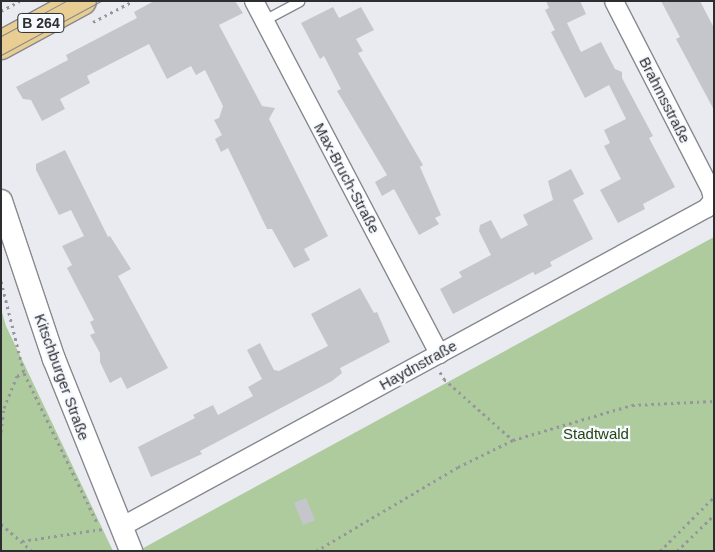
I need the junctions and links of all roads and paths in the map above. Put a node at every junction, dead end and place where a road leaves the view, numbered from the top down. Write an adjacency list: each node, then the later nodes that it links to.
1 (20, 1): 6 (path)
2 (82, 1): 8 (main road, B 264)
3 (254, 1): 7 (street, Max-Bruch-Straße)
4 (299, 1): 7 (lane)
5 (614, 1): 9 (street, Brahmsstraße)
6 (1, 11)
7 (264, 20): 12 (street, Max-Bruch-Straße)
8 (1, 45)
9 (713, 200): 12 (street, Haydnstraße)
10 (1, 201): 20 (street, Kitschburger Straße)
11 (1, 280): 13 (path)
12 (436, 356): 16 (path); 20 (street, Haydnstraße)
13 (24, 372): 15 (path); 20 (path)
14 (714, 401): 16 (path)
15 (1, 432)
16 (513, 440): 24 (path)
17 (714, 497): 25 (path)
18 (714, 515): 26 (path)
19 (1, 524): 21 (path)
20 (113, 526): 21 (path); 23 (street, Kitschburger Straße)
21 (22, 540): 22 (path)
22 (32, 551)
23 (132, 551)
24 (316, 551)
25 (660, 551)
26 (677, 551)

